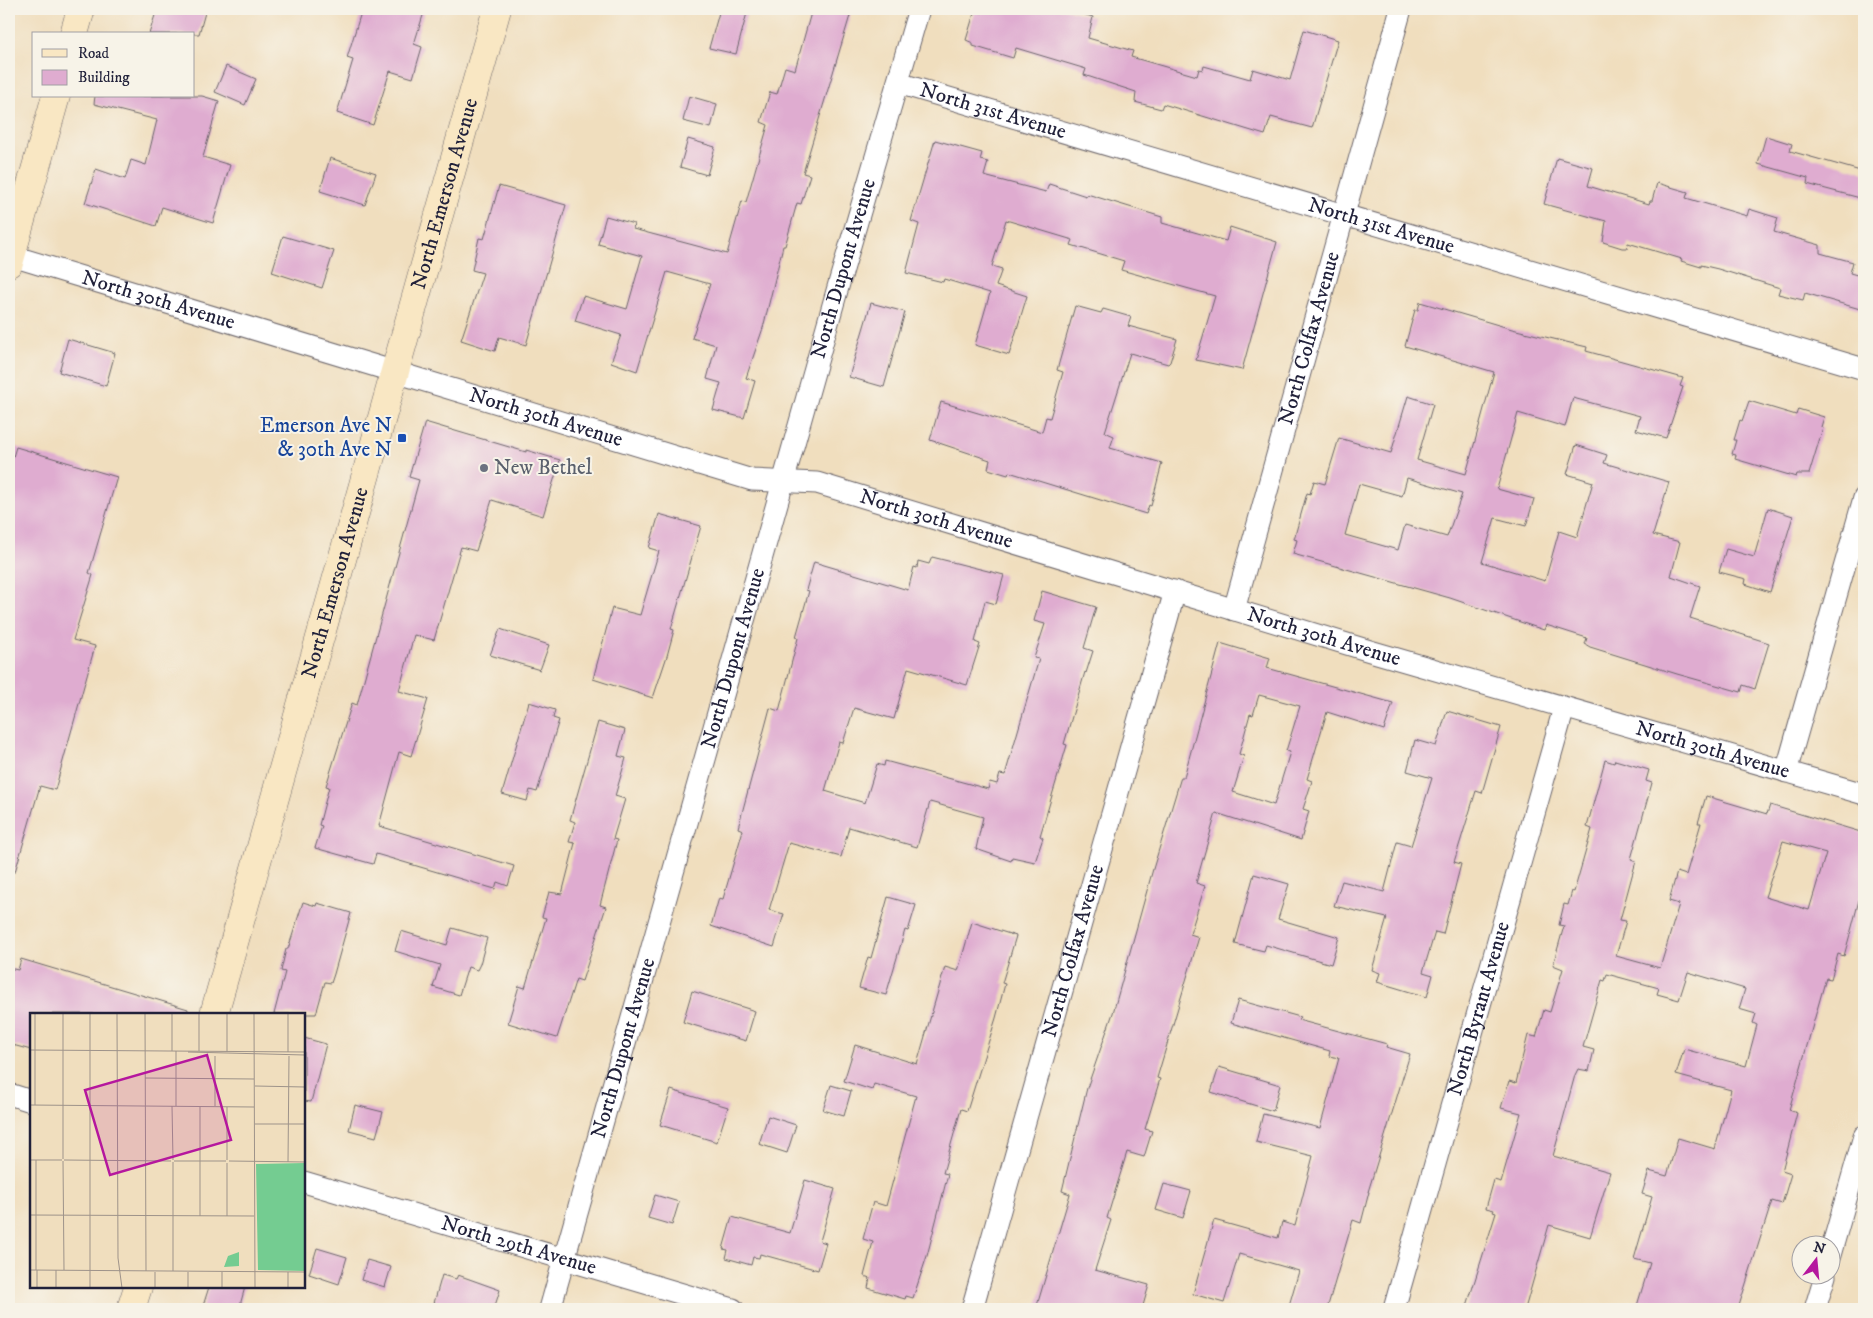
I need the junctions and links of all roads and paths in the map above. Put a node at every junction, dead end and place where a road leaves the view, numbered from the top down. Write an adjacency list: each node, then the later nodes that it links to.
1 (81, 9): 5 (street)
2 (497, 9): 11 (street, North Emerson Avenue)
3 (919, 9): 6 (street, North Dupont Avenue)
4 (1401, 9): 8 (street, North Colfax Avenue)
5 (75, 32)
6 (898, 83): 8 (street, North 31st Avenue); 12 (street, North Dupont Avenue)
7 (55, 98): 9 (street)
8 (1343, 215): 10 (street, North 31st Avenue); 15 (street, North Colfax Avenue)
9 (10, 258): 11 (street, North 30th Avenue)
10 (1864, 369)
11 (395, 372): 12 (street, North 30th Avenue); 19 (street, North Emerson Avenue)
12 (785, 481): 14 (street, North 30th Avenue); 25 (street, North Dupont Avenue)
13 (1864, 498): 17 (street)
14 (1175, 591): 15 (street, North 30th Avenue); 31 (street, North Colfax Avenue)
15 (1234, 610): 16 (street, North 30th Avenue)
16 (1564, 708): 17 (street, North 30th Avenue); 32 (street, North Byrant Avenue)
17 (1786, 772): 18 (street, North 30th Avenue)
18 (1864, 794)
19 (214, 1013)
20 (9, 1094): 21 (street)
21 (30, 1100)
22 (1864, 1136): 24 (street)
23 (305, 1182): 25 (street, North 29th Avenue)
24 (1835, 1236)
25 (564, 1258): 29 (street, North Dupont Avenue); 30 (street, North 29th Avenue)
26 (1822, 1286): 33 (street)
27 (138, 1288): 28 (street)
28 (131, 1309)
29 (550, 1309)
30 (733, 1309)
31 (972, 1309)
32 (1394, 1309)
33 (1815, 1309)

